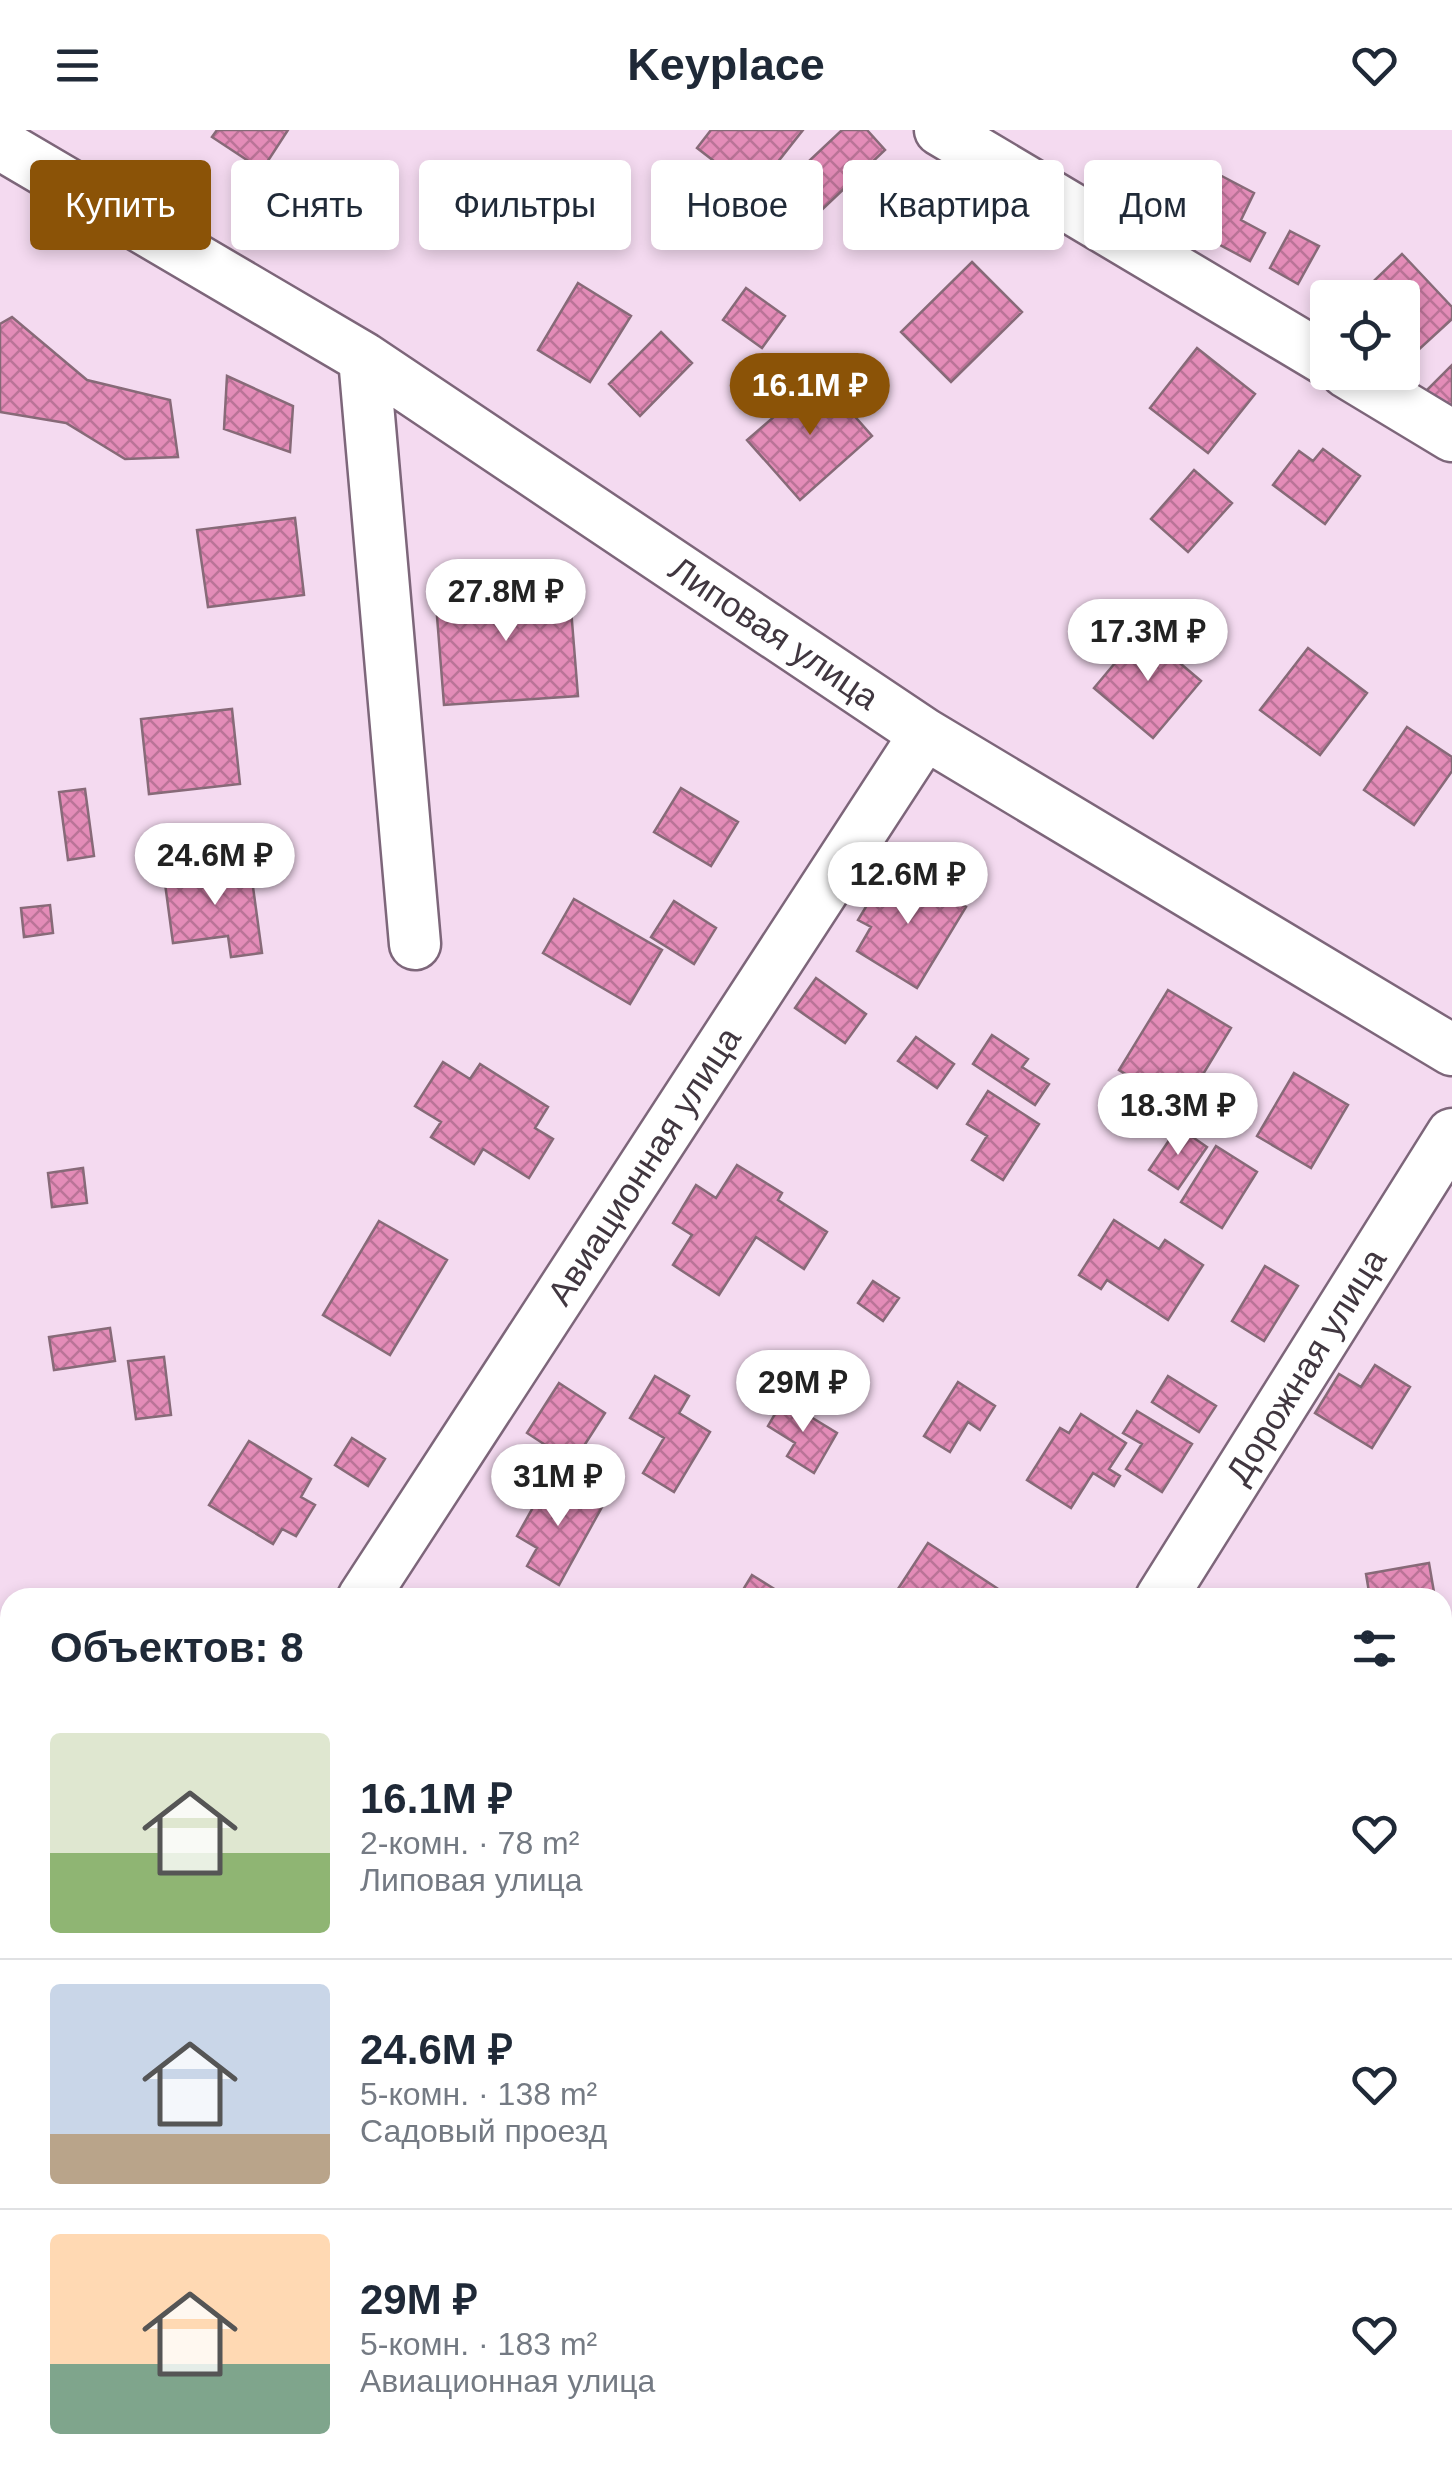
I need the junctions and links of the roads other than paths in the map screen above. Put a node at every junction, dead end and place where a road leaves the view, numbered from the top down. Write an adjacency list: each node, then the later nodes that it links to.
1 (940, 130): 3 (street)
2 (0, 144): 4 (street, Липовая улица)
3 (1310, 351)
4 (364, 358): 7 (street, Липовая улица); 8 (street)
5 (1376, 390): 6 (street)
6 (1452, 436)
7 (926, 734): 9 (street, Липовая улица); 11 (street, Авиационная улица)
8 (416, 944)
9 (1452, 1050)
10 (1452, 1134): 12 (street, Дорожная улица)
11 (370, 1588)
12 (1174, 1588)

